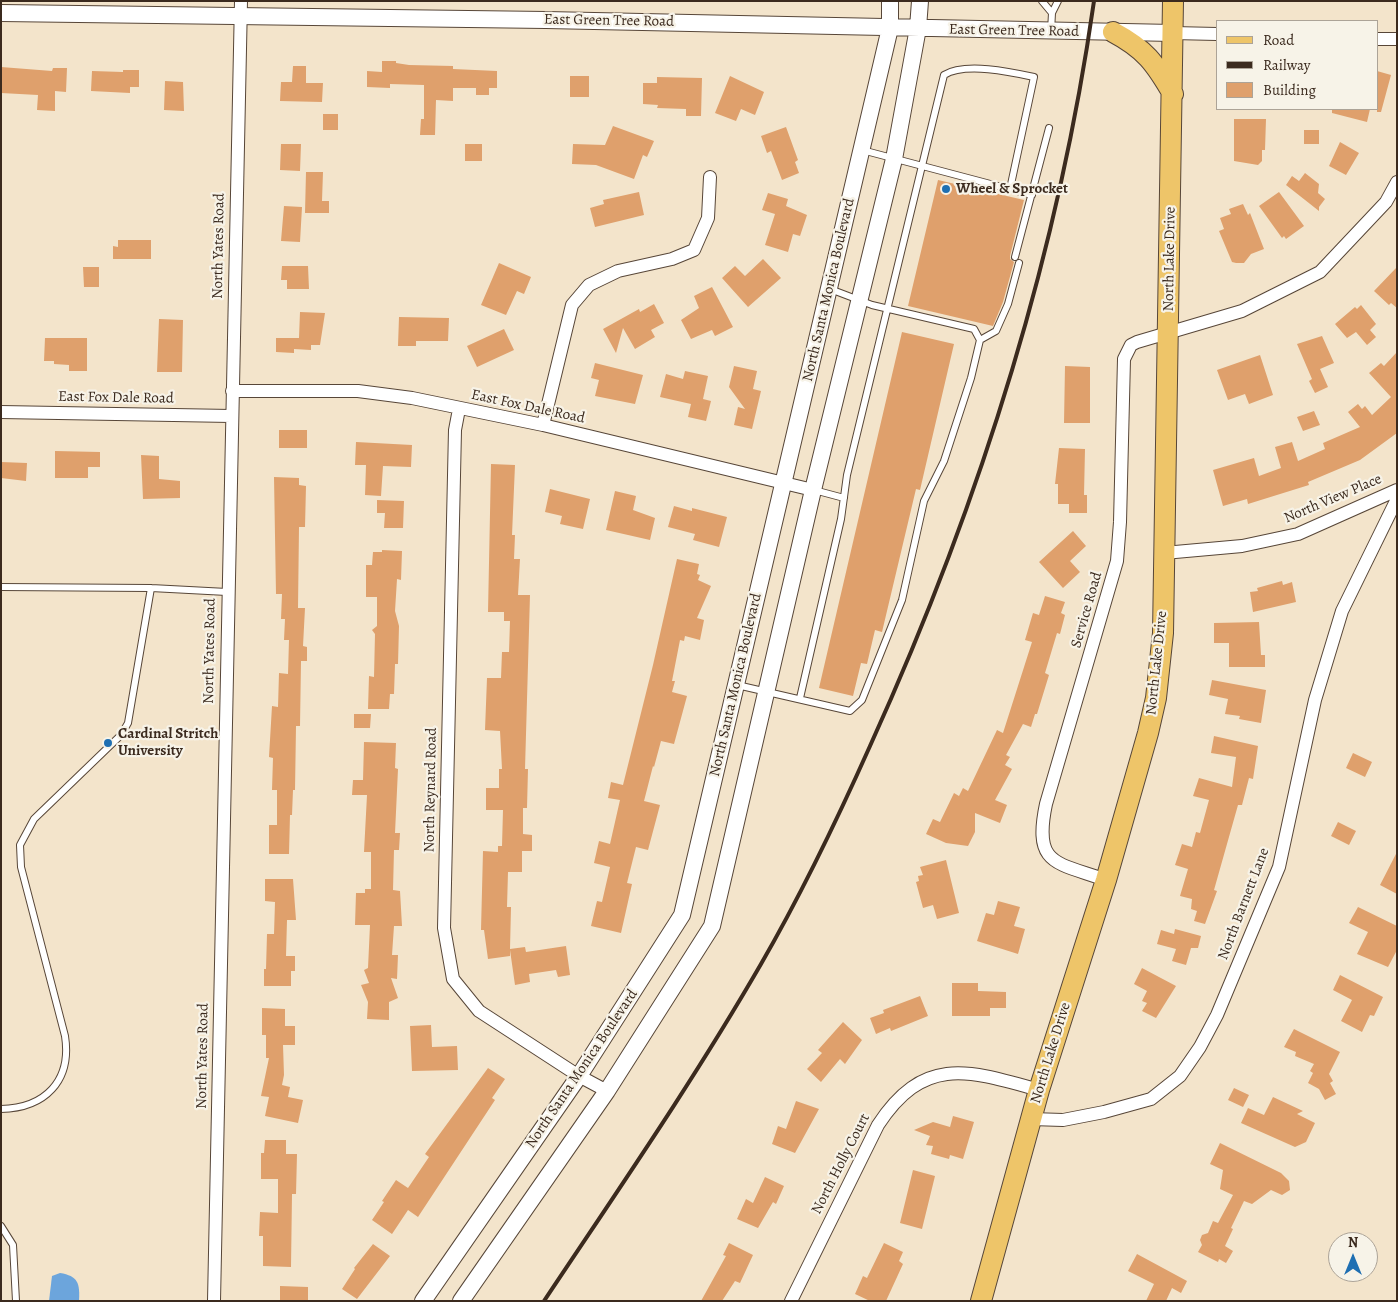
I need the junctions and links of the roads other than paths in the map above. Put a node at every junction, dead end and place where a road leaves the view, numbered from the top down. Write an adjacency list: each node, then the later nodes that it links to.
1 (890, 1): 9 (street, North Santa Monica Boulevard)
2 (920, 1): 10 (street, North Santa Monica Boulevard)
3 (1042, 1): 8 (lane)
4 (1058, 1): 8 (lane)
5 (1174, 1): 13 (main road, North Lake Drive)
6 (240, 8): 7 (street, East Green Tree Road); 9 (street, East Green Tree Road); 33 (street, North Yates Road)
7 (1, 13)
8 (1052, 13): 11 (lane)
9 (890, 28): 10 (street, East Green Tree Road); 19 (street, North Santa Monica Boulevard)
10 (918, 28): 11 (street, East Green Tree Road); 20 (street, North Santa Monica Boulevard)
11 (1052, 32): 12 (street, East Green Tree Road)
12 (1113, 32): 13 (street, East Green Tree Road); 17 (main road)
13 (1173, 33): 14 (street, East Green Tree Road); 17 (main road, North Lake Drive)
14 (1216, 34)
15 (1378, 38): 16 (street)
16 (1397, 39)
17 (1173, 94): 31 (main road, North Lake Drive)
18 (1049, 128): 25 (lane)
19 (861, 150): 20 (lane); 28 (street, North Santa Monica Boulevard)
20 (894, 158): 21 (lane); 29 (street, North Santa Monica Boulevard)
21 (921, 166): 24 (lane); 24 (lane); 30 (lane)
22 (710, 177): 37 (street)
23 (1397, 182): 31 (street, Service Road)
24 (1010, 189): 25 (lane)
25 (1032, 195): 26 (lane)
26 (1015, 257)
27 (1019, 263): 32 (lane)
28 (829, 289): 29 (lane); 38 (street, North Santa Monica Boulevard)
29 (859, 300): 30 (lane); 39 (street, North Santa Monica Boulevard)
30 (887, 309): 32 (lane); 41 (lane)
31 (1169, 331): 43 (main road, North Lake Drive); 50 (street, Service Road)
32 (980, 340): 49 (lane)
33 (232, 391): 34 (street, East Fox Dale Road); 36 (street, North Yates Road)
34 (460, 409): 37 (street, East Fox Dale Road); 51 (street, North Reynard Road)
35 (1, 412): 36 (street, East Fox Dale Road)
36 (231, 416): 46 (street, North Yates Road)
37 (543, 425): 38 (street, East Fox Dale Road)
38 (784, 484): 39 (street, East Fox Dale Road); 47 (street, North Santa Monica Boulevard)
39 (813, 490): 41 (lane); 48 (street, North Santa Monica Boulevard)
40 (1397, 490): 43 (street, North View Place)
41 (844, 498): 49 (lane)
42 (1397, 500): 55 (street, North Barnett Lane)
43 (1164, 552): 50 (main road, North Lake Drive)
44 (1, 587): 45 (lane)
45 (151, 588): 46 (lane); 54 (lane)
46 (227, 592): 58 (street, North Yates Road)
47 (736, 684): 48 (lane); 51 (street, North Santa Monica Boulevard)
48 (767, 690): 49 (lane); 53 (street, North Santa Monica Boulevard)
49 (800, 698)
50 (1106, 880): 52 (main road, North Lake Drive)
51 (579, 1076): 53 (street, North Reynard Road); 59 (street, North Santa Monica Boulevard)
52 (1039, 1090): 55 (main road, North Lake Drive); 61 (street, North Holly Court)
53 (607, 1091): 60 (street, North Santa Monica Boulevard)
54 (1, 1109)
55 (1031, 1119): 62 (main road, North Lake Drive)
56 (1, 1226): 57 (lane)
57 (16, 1301)
58 (214, 1301)
59 (423, 1301)
60 (461, 1301)
61 (791, 1301)
62 (981, 1301)

